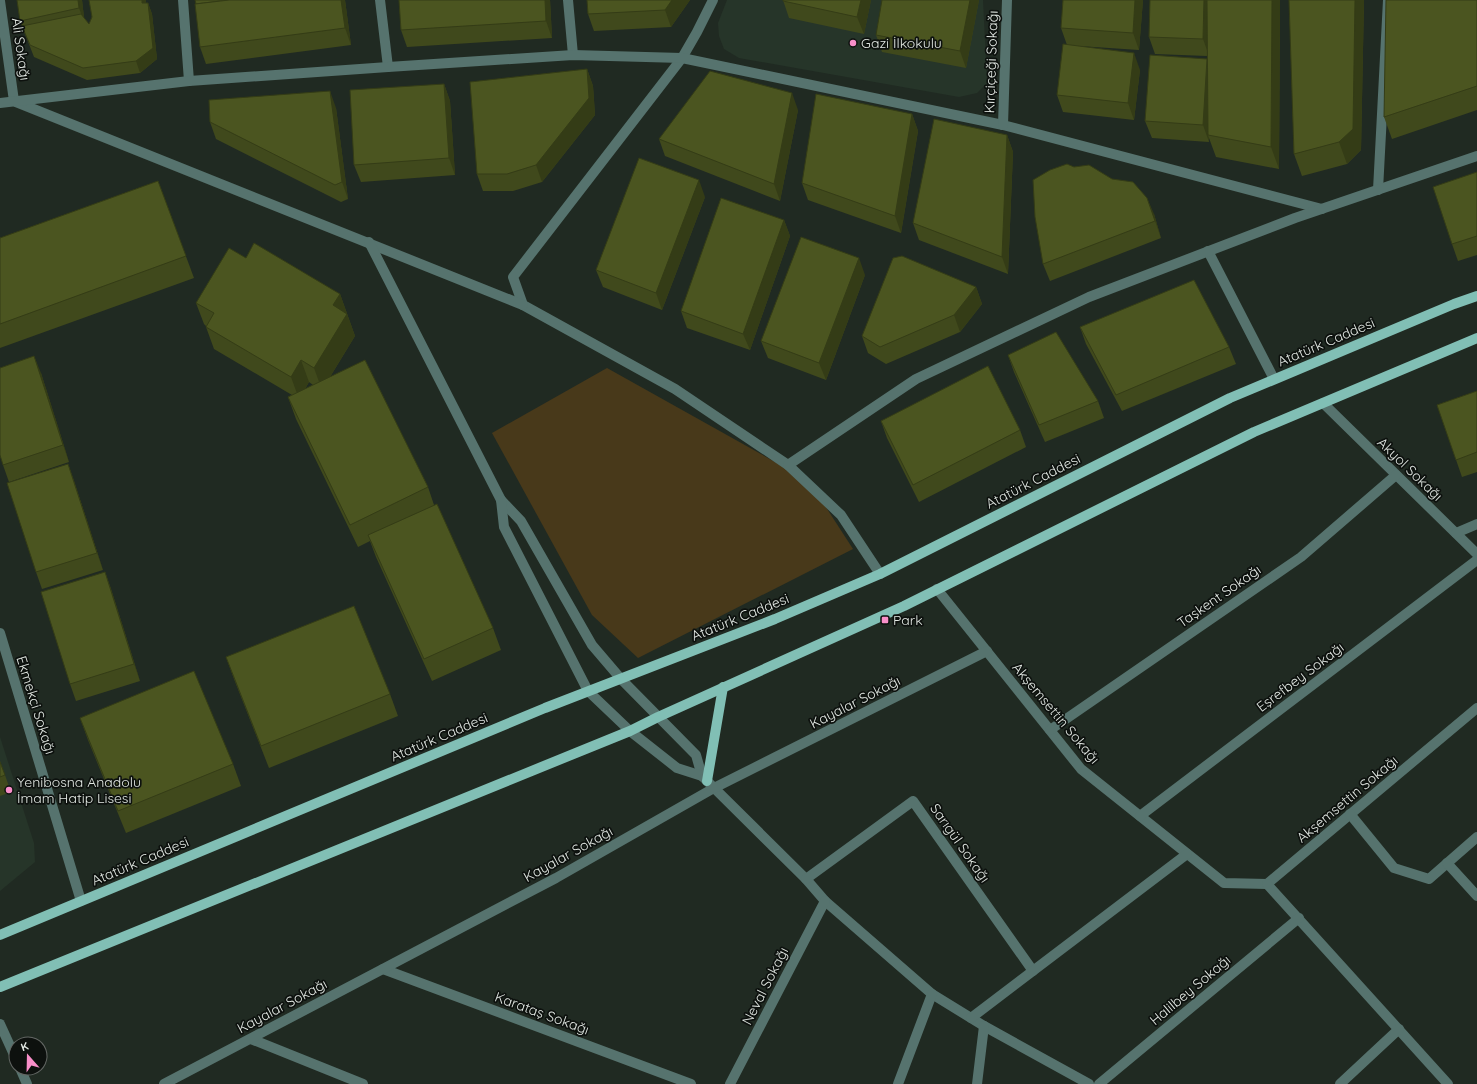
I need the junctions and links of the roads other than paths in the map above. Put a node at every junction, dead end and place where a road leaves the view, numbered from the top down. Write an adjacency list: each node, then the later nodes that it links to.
1 (183, 0): 11 (street)
2 (380, 0): 10 (street)
3 (568, 0): 8 (street)
4 (713, 0): 9 (street)
5 (1007, 0): 14 (street, Kırçiçeği Sokağı)
6 (1388, 0): 16 (street)
7 (0, 1): 12 (street, Ali Sokağı)
8 (573, 55): 9 (street); 10 (street)
9 (682, 58): 14 (street); 21 (street)
10 (388, 67): 11 (street)
11 (190, 81): 12 (street)
12 (14, 101): 13 (street); 18 (street)
13 (0, 103)
14 (1003, 125): 17 (street)
15 (1477, 156): 16 (street)
16 (1378, 190): 17 (street)
17 (1322, 209): 19 (street)
18 (369, 242): 21 (street); 27 (street)
19 (1208, 251): 23 (street); 25 (street)
20 (1477, 296): 23 (main road, Atatürk Caddesi)
21 (523, 305): 25 (street)
22 (1477, 338): 24 (main road)
23 (1274, 379): 32 (main road, Atatürk Caddesi)
24 (1323, 403): 26 (street, Akyol Sokağı); 33 (main road)
25 (788, 465): 32 (street)
26 (1396, 475): 29 (street, Akyol Sokağı); 41 (street, Taşkent Sokağı)
27 (501, 500): 36 (street); 38 (street)
28 (1477, 524): 29 (street)
29 (1456, 533): 30 (street, Akyol Sokağı)
30 (1477, 554)
31 (1477, 560): 46 (street, Eşrefbey Sokağı)
32 (880, 574): 36 (main road, Atatürk Caddesi)
33 (937, 589): 35 (street, Akşemsettin Sokağı); 37 (main road)
34 (0, 632): 53 (street, Ekmekçi Sokağı)
35 (987, 651): 41 (street, Akşemsettin Sokağı); 44 (street, Kayalar Sokağı)
36 (621, 679): 38 (main road, Atatürk Caddesi); 40 (street)
37 (723, 687): 40 (main road); 43 (main road)
38 (588, 692): 42 (street); 53 (main road, Atatürk Caddesi)
39 (1477, 708): 45 (street, Akşemsettin Sokağı)
40 (658, 717): 42 (main road); 43 (street)
41 (1050, 730): 46 (street, Akşemsettin Sokağı)
42 (630, 731): 43 (street); 59 (main road)
43 (705, 778): 44 (street)
44 (714, 788): 50 (street); 57 (street, Kayalar Sokağı)
45 (1350, 814): 49 (street); 51 (street, Akşemsettin Sokağı)
46 (1140, 816): 48 (street, Akşemsettin Sokağı)
47 (1477, 837): 49 (street)
48 (1187, 854): 51 (street, Akşemsettin Sokağı); 58 (street)
49 (1447, 863): 52 (street)
50 (806, 879): 54 (street); 58 (street, Sarıgül Sokağı)
51 (1267, 884): 55 (street)
52 (1477, 896)
53 (81, 901): 56 (main road, Atatürk Caddesi)
54 (825, 901): 60 (street); 70 (street, Neval Sokağı)
55 (1299, 918): 64 (street); 74 (street, Halilbey Sokağı)
56 (0, 934)
57 (383, 969): 65 (street, Kayalar Sokağı); 69 (street, Karataş Sokağı)
58 (1033, 971): 61 (street)
59 (0, 987)
60 (932, 994): 61 (street); 71 (street)
61 (971, 1018): 63 (street)
62 (0, 1024): 66 (street)
63 (984, 1026): 72 (street); 73 (street)
64 (1399, 1029): 75 (street); 76 (street)
65 (251, 1038): 67 (street, Kayalar Sokağı); 68 (street)
66 (8, 1042)
67 (164, 1084)
68 (363, 1084)
69 (691, 1084)
70 (730, 1084)
71 (898, 1084)
72 (977, 1084)
73 (1089, 1084)
74 (1099, 1084)
75 (1340, 1084)
76 (1448, 1084)

